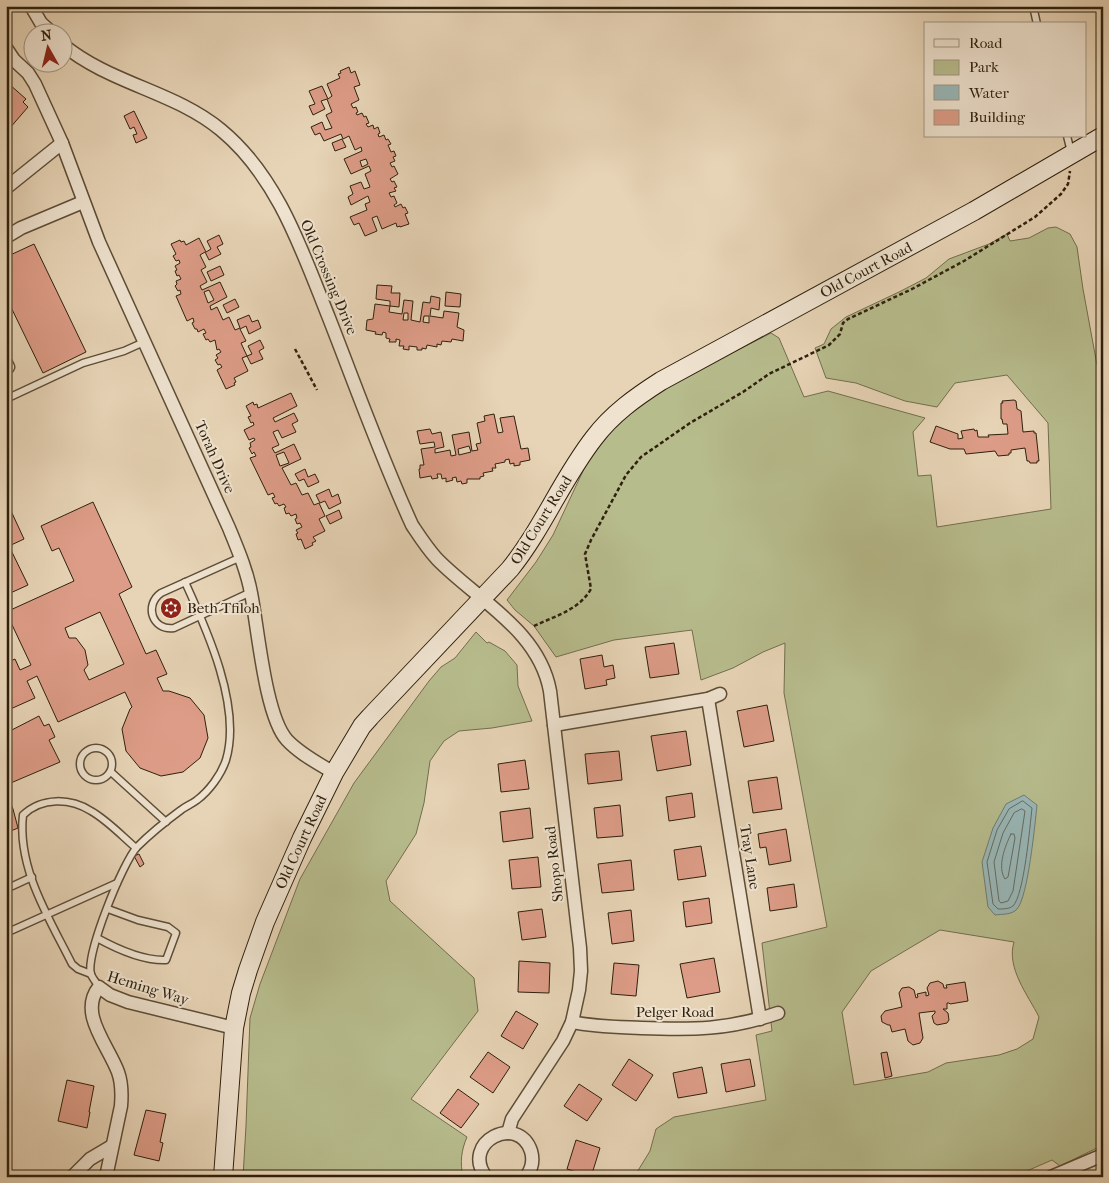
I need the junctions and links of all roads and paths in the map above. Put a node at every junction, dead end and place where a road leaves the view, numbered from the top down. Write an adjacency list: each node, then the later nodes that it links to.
1 (31, 6): 3 (street)
2 (1033, 6): 4 (lane)
3 (40, 22)
4 (1037, 22)
5 (6, 48): 9 (street, Torah Drive)
6 (72, 51): 24 (street, Old Crossing Drive)
7 (1103, 136): 10 (main road, Old Court Road)
8 (1068, 138): 10 (lane)
9 (62, 143): 12 (street); 13 (street, Torah Drive)
10 (1072, 155): 24 (main road, Old Court Road)
11 (1070, 174): 26 (path)
12 (6, 188)
13 (83, 202): 14 (street); 15 (street, Torah Drive)
14 (6, 237)
15 (144, 342): 20 (lane); 21 (street, Torah Drive)
16 (295, 349): 19 (path)
17 (6, 363): 18 (street)
18 (6, 367)
19 (317, 390)
20 (6, 399)
21 (241, 557): 22 (lane); 23 (street, Torah Drive)
22 (185, 582): 25 (lane); 25 (lane)
23 (251, 592): 25 (lane); 29 (street, Torah Drive)
24 (482, 599): 27 (street, Shopo Road); 29 (main road, Old Court Road)
25 (201, 616): 30 (lane)
26 (534, 626)
27 (554, 725): 42 (street, Tray Lane); 43 (street, Shopo Road)
28 (110, 772): 28 (lane); 30 (lane)
29 (334, 773): 44 (main road, Old Court Road)
30 (166, 822): 31 (lane)
31 (136, 848): 32 (lane); 33 (lane)
32 (32, 878): 34 (lane); 36 (lane)
33 (117, 883): 35 (lane); 36 (lane)
34 (6, 889)
35 (108, 909): 38 (lane); 38 (lane)
36 (48, 915): 37 (lane); 39 (lane)
37 (6, 933)
38 (97, 938): 39 (lane)
39 (91, 974): 40 (lane)
40 (99, 987): 44 (street, Heming Way); 46 (street, Heming Way)
41 (778, 1014): 42 (street, Pelger Road)
42 (760, 1019): 43 (street, Pelger Road)
43 (572, 1022): 45 (street, Shopo Road)
44 (234, 1028): 50 (main road, Old Court Road)
45 (508, 1133): 51 (street); 52 (street)
46 (112, 1146): 48 (street); 49 (street, Heming Way)
47 (1103, 1155): 53 (street)
48 (72, 1177)
49 (106, 1177)
50 (223, 1177)
51 (486, 1177)
52 (526, 1177)
53 (1052, 1177)

